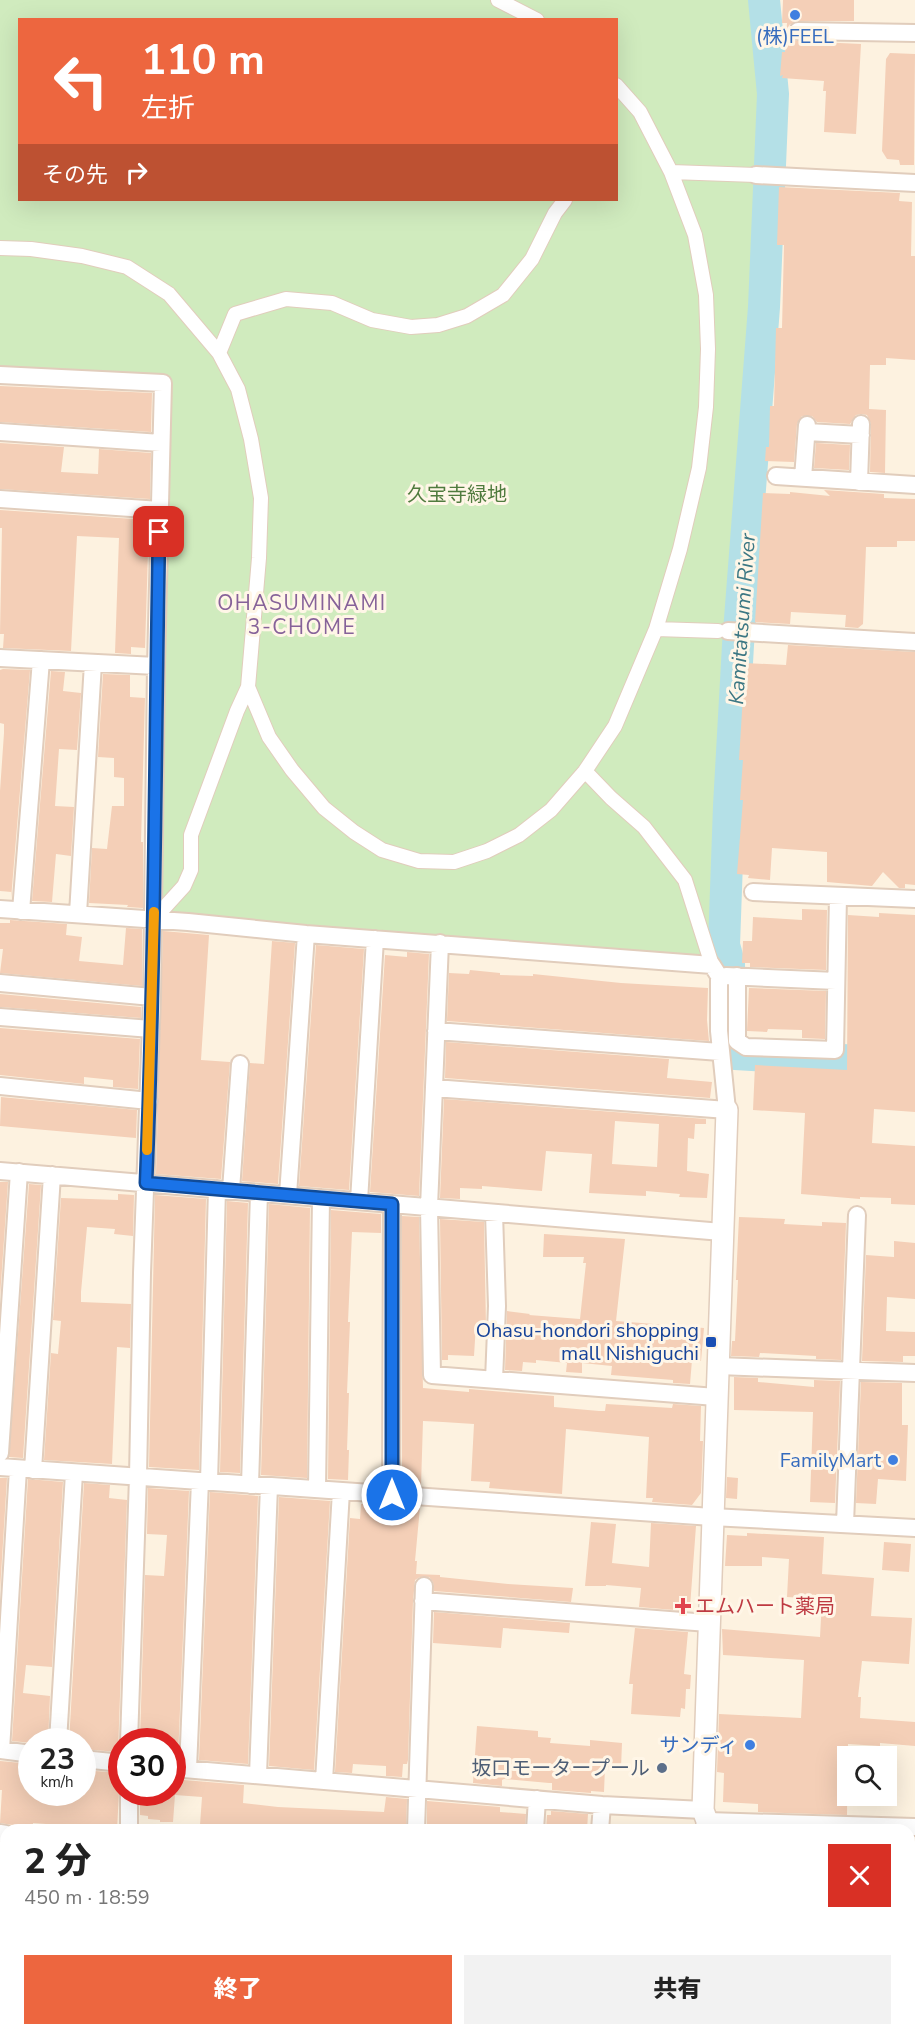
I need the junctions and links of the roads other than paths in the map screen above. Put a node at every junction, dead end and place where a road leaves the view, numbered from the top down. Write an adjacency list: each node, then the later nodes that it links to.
1 (498, 0): 2 (street)
2 (533, 18)
3 (798, 31): 4 (street)
4 (915, 33)
5 (618, 87): 6 (street)
6 (671, 172): 7 (street); 21 (street)
7 (756, 175): 8 (street)
8 (915, 183)
9 (564, 201): 11 (street)
10 (0, 248): 11 (street)
11 (219, 353): 28 (street)
12 (0, 375): 14 (street)
13 (0, 432): 14 (street)
14 (161, 443): 20 (street)
15 (776, 476): 16 (street)
16 (804, 478): 17 (street); 17 (street)
17 (859, 482): 18 (street)
18 (915, 485)
19 (0, 499): 20 (street)
20 (160, 510): 27 (street)
21 (656, 629): 22 (street); 29 (street)
22 (723, 631): 23 (street)
23 (915, 642)
24 (0, 658): 25 (street)
25 (41, 660): 26 (street); 34 (street)
26 (93, 663): 27 (street); 35 (street)
27 (156, 666): 36 (street)
28 (248, 687): 29 (street); 36 (street)
29 (585, 771): 40 (street)
30 (753, 892): 31 (street)
31 (838, 896): 32 (street); 42 (street)
32 (915, 899)
33 (0, 909): 34 (street)
34 (21, 911): 35 (street)
35 (78, 914): 36 (street)
36 (154, 919): 37 (street); 44 (street)
37 (306, 934): 38 (street); 60 (street)
38 (375, 939): 39 (street); 62 (street)
39 (440, 943): 40 (street); 47 (street)
40 (716, 970): 41 (street); 48 (street)
41 (737, 976): 42 (street); 42 (street)
42 (836, 981)
43 (0, 983): 44 (street)
44 (152, 997): 46 (street)
45 (0, 1017): 46 (street)
46 (151, 1029): 52 (street)
47 (436, 1031): 48 (street); 51 (street)
48 (720, 1052): 53 (street)
49 (240, 1064): 58 (street)
50 (0, 1086): 52 (street)
51 (434, 1088): 53 (street); 64 (street)
52 (149, 1101): 57 (street)
53 (727, 1110): 67 (street)
54 (0, 1171): 55 (street)
55 (19, 1172): 56 (street); 73 (street)
56 (52, 1175): 57 (street); 75 (street)
57 (146, 1183): 58 (street); 77 (street)
58 (224, 1190): 59 (street); 78 (street)
59 (259, 1193): 60 (street); 79 (street)
60 (288, 1195): 61 (street)
61 (321, 1198): 62 (street); 81 (street)
62 (359, 1201): 63 (street)
63 (392, 1204): 64 (street); 83 (street)
64 (429, 1207): 65 (street); 71 (street)
65 (494, 1213): 67 (street); 71 (street)
66 (857, 1215): 69 (street)
67 (722, 1232): 68 (street)
68 (718, 1366): 69 (street); 72 (street)
69 (851, 1371): 70 (street); 85 (street)
70 (915, 1373)
71 (494, 1380): 72 (street)
72 (717, 1397): 84 (street)
73 (0, 1453)
74 (0, 1467): 75 (street)
75 (26, 1469): 76 (street); 91 (street)
76 (74, 1473): 77 (street); 88 (street)
77 (138, 1477): 78 (street); 89 (street)
78 (204, 1482): 79 (street); 90 (street)
79 (250, 1485): 80 (street)
80 (269, 1486): 81 (street); 94 (street)
81 (317, 1490): 82 (street)
82 (341, 1491): 83 (street); 95 (street)
83 (392, 1495): 84 (street)
84 (712, 1517): 85 (street); 87 (street)
85 (845, 1524): 86 (street)
86 (915, 1528)
87 (708, 1623): 96 (street); 100 (street)
88 (59, 1728)
89 (129, 1728)
90 (183, 1728)
91 (0, 1750): 92 (street)
92 (18, 1752)
93 (186, 1769): 94 (street)
94 (258, 1775): 95 (street)
95 (324, 1781): 96 (street)
96 (417, 1790): 97 (street); 102 (street)
97 (537, 1799): 98 (street); 103 (street)
98 (602, 1805): 100 (street); 104 (street)
99 (129, 1806): 101 (street)
100 (705, 1820): 105 (street)
101 (129, 1824)
102 (416, 1824)
103 (535, 1824)
104 (600, 1824)
105 (825, 1824)

